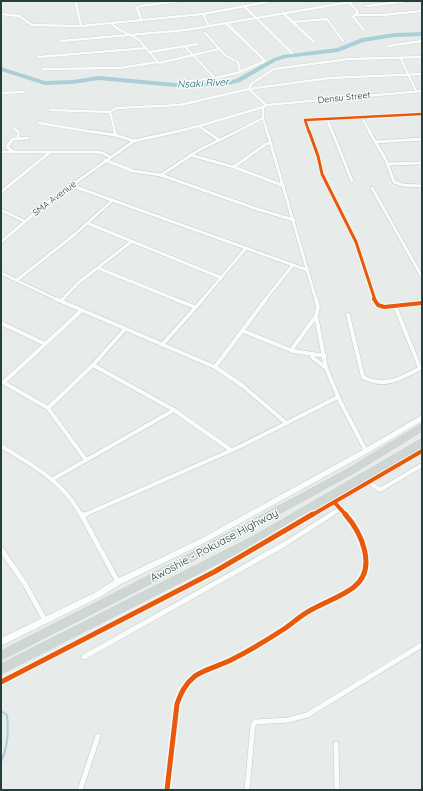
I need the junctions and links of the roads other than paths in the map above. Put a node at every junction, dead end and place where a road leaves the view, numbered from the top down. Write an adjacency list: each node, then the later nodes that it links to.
1 (181, 1): 16 (street)
2 (248, 1): 8 (street)
3 (272, 1): 8 (street)
4 (356, 1): 6 (street)
5 (407, 1): 9 (street)
6 (348, 2): 14 (street); 15 (street)
7 (76, 3): 21 (street)
8 (252, 5): 10 (street)
9 (368, 6)
10 (245, 7): 13 (street); 17 (street)
11 (422, 11): 15 (street)
12 (1, 14): 21 (street)
13 (203, 14): 16 (street); 22 (street)
14 (283, 14): 17 (street); 18 (street)
15 (355, 15): 23 (street)
16 (141, 19): 19 (street)
17 (258, 19): 20 (street); 36 (street)
18 (292, 22): 27 (street); 29 (street)
19 (111, 23): 21 (street); 25 (street)
20 (227, 24): 22 (street); 43 (street)
21 (81, 26)
22 (209, 26): 25 (street)
23 (364, 30)
24 (205, 33): 34 (street)
25 (132, 36): 26 (street); 33 (street)
26 (61, 41)
27 (344, 41)
28 (422, 41): 31 (street)
29 (314, 42)
30 (198, 44): 32 (street)
31 (388, 46)
32 (185, 47): 35 (street); 37 (street)
33 (146, 48): 35 (street); 38 (street)
34 (219, 49): 37 (street); 43 (street)
35 (150, 52): 41 (street)
36 (292, 53)
37 (192, 55): 41 (street); 46 (street)
38 (38, 57)
39 (422, 57): 40 (street)
40 (401, 59): 45 (street); 48 (street)
41 (158, 62): 42 (street)
42 (43, 69)
43 (240, 72): 46 (street)
44 (422, 74): 45 (street)
45 (410, 75): 48 (street); 49 (street)
46 (215, 78): 47 (street)
47 (181, 82)
48 (249, 89): 53 (street); 55 (street)
49 (416, 91): 50 (street, Densu Street); 53 (street, Densu Street)
50 (422, 91)
51 (23, 92): 52 (street)
52 (1, 93)
53 (265, 106): 57 (street); 61 (street, Densu Street)
54 (50, 110): 55 (street)
55 (110, 112): 63 (street)
56 (422, 114): 58 (street)
57 (263, 118): 67 (street); 70 (street)
58 (362, 118): 59 (street); 69 (street)
59 (327, 119): 81 (street); 104 (street)
60 (39, 123): 63 (street)
61 (199, 126): 67 (street); 68 (street, Densu Street)
62 (14, 129): 64 (street)
63 (115, 135): 68 (street)
64 (18, 138): 65 (street); 72 (street)
65 (28, 138)
66 (422, 139): 69 (street)
67 (218, 140): 74 (street)
68 (134, 141): 75 (street, SMA Avenue)
69 (376, 142): 78 (street)
70 (271, 143): 79 (street); 83 (street)
71 (1, 152): 72 (street)
72 (16, 152): 73 (street)
73 (49, 152): 75 (street); 86 (street)
74 (190, 155): 79 (street); 80 (street)
75 (110, 157): 76 (street, SMA Avenue)
76 (105, 160): 80 (street); 82 (street, SMA Avenue)
77 (422, 162): 78 (street)
78 (388, 164): 84 (street)
79 (234, 167): 83 (street)
80 (161, 175): 89 (street)
81 (352, 181)
82 (70, 185): 87 (street); 90 (street, SMA Avenue)
83 (284, 186): 89 (street)
84 (422, 186)
85 (372, 188): 99 (street)
86 (1, 192)
87 (113, 200): 91 (street); 94 (street)
88 (1, 210): 90 (street)
89 (294, 220): 97 (street)
90 (24, 221): 92 (street, SMA Avenue)
91 (87, 224): 93 (street); 101 (street)
92 (1, 242)
93 (131, 242): 96 (street); 100 (street)
94 (246, 248): 95 (street); 100 (street)
95 (292, 266): 97 (street); 111 (street)
96 (98, 268): 102 (street); 105 (street)
97 (307, 270): 108 (street)
98 (1, 273): 101 (street)
99 (422, 277)
100 (222, 278): 105 (street)
101 (17, 280): 102 (street)
102 (61, 301): 106 (street)
103 (422, 303): 104 (street)
104 (395, 306): 120 (street)
105 (195, 307): 113 (street)
106 (82, 310): 110 (street); 112 (street)
107 (348, 315): 120 (street)
108 (316, 316): 114 (street); 116 (street)
109 (1, 323): 112 (street)
110 (125, 329): 113 (street); 117 (street)
111 (243, 331): 114 (street); 118 (street)
112 (45, 344): 121 (street)
113 (162, 344): 118 (street)
114 (292, 349): 115 (street)
115 (312, 356): 116 (street); 119 (street)
116 (325, 356): 119 (street)
117 (93, 366): 123 (street); 124 (street)
118 (215, 367): 126 (street)
119 (326, 368): 122 (street)
120 (421, 368)
121 (2, 382): 123 (street)
122 (338, 398): 126 (street); 131 (street)
123 (48, 408): 133 (street)
124 (174, 410): 130 (street); 133 (street)
125 (422, 418): 131 (street)
126 (285, 422): 130 (street)
127 (422, 427): 138 (main road, Awoshie - Pokuase Highway)
128 (422, 442): 142 (main road, Awoshie - Pokuase Highway)
129 (1, 446): 135 (street)
130 (231, 450): 139 (street)
131 (366, 451): 146 (street)
132 (422, 451): 136 (street)
133 (86, 460): 135 (street)
134 (422, 465): 136 (street)
135 (53, 479): 139 (street)
136 (370, 483): 137 (street)
137 (338, 506): 140 (street); 141 (street); 157 (street)
138 (270, 515): 142 (main road); 150 (main road, Awoshie - Pokuase Highway)
139 (82, 516): 146 (street)
140 (313, 516): 141 (street); 144 (street)
141 (319, 522): 145 (street)
142 (277, 526): 152 (main road, Awoshie - Pokuase Highway)
143 (1, 549): 147 (street)
144 (253, 550): 145 (street); 153 (street)
145 (258, 559): 151 (street)
146 (118, 582): 147 (street)
147 (45, 620): 148 (street)
148 (1, 642)
149 (422, 645): 158 (street)
150 (1, 656)
151 (84, 657)
152 (1, 669)
153 (1, 682)
154 (98, 736): 156 (street)
155 (336, 744): 159 (street)
156 (80, 790)
157 (166, 790)
158 (247, 790)
159 (338, 790)

